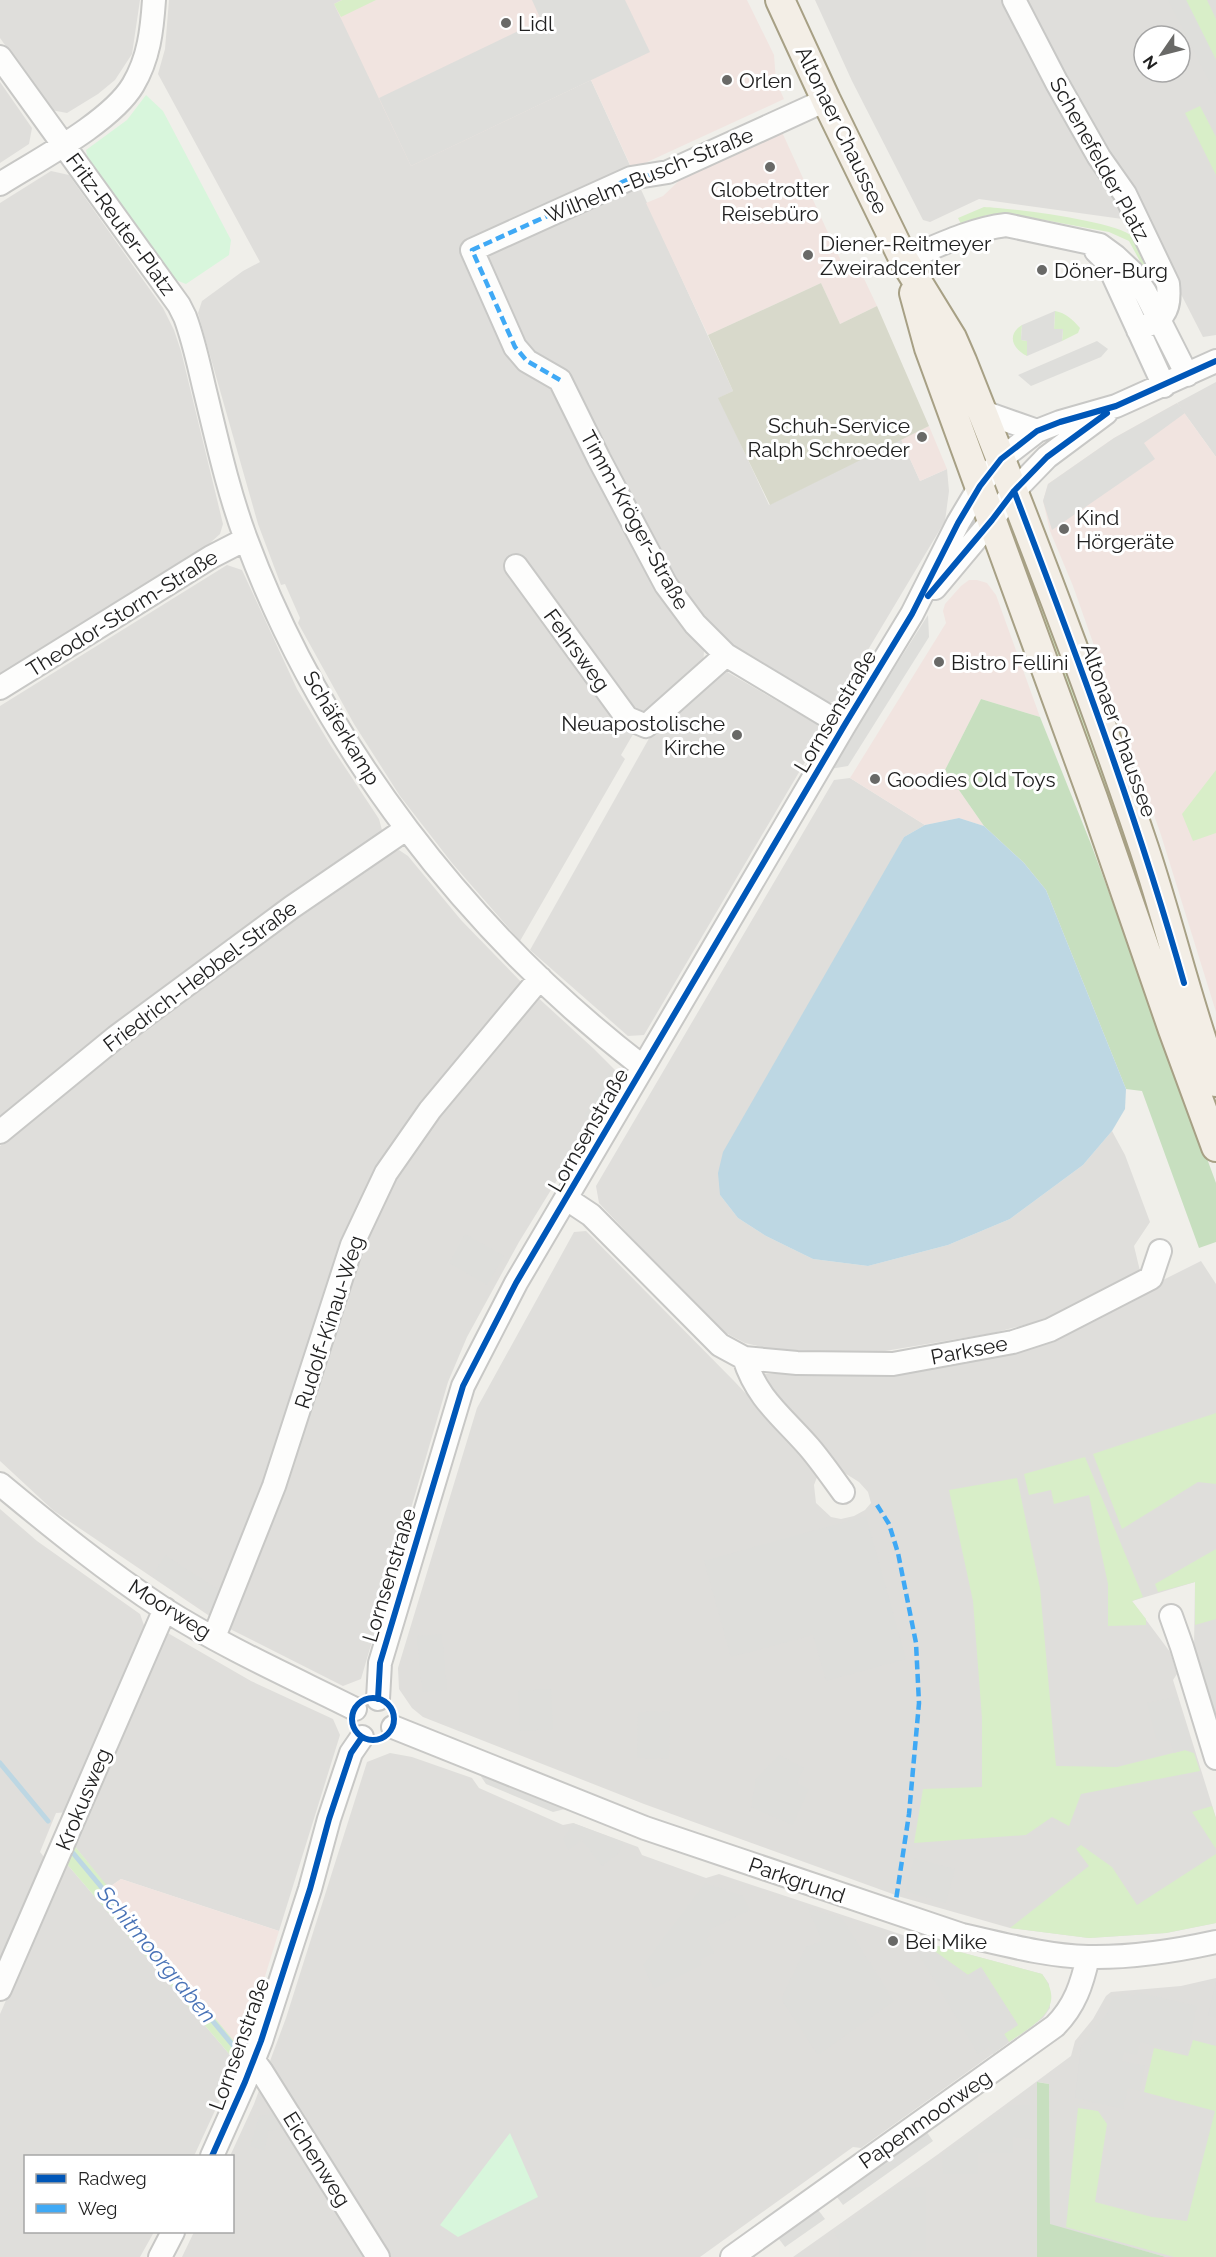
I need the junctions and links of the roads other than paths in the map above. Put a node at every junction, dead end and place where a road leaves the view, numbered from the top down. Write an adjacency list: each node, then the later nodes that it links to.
1 (154, 0): 6 (street)
2 (780, 0): 5 (main road, Altonaer Chaussee)
3 (1014, 0): 11 (street, Schenefelder Platz)
4 (0, 57): 6 (street, Fritz-Reuter-Platz)
5 (826, 100): 9 (main road, Altonaer Chaussee); 15 (street, Wilhelm-Busch-Straße)
6 (63, 144): 7 (street); 10 (street, Fritz-Reuter-Platz)
7 (0, 184)
8 (1080, 240): 9 (street, Schenefelder Platz); 11 (street, Schenefelder Platz); 12 (street, Schenefelder Platz)
9 (904, 260): 18 (main road, Altonaer Chaussee); 21 (main road, Altonaer Chaussee)
10 (179, 305): 24 (street, Schäferkamp)
11 (1160, 319): 12 (street); 14 (street, Schenefelder Platz)
12 (1138, 330): 16 (street, Schenefelder Platz)
13 (1216, 361): 14 (street)
14 (1187, 375): 16 (street)
15 (560, 380): 27 (street, Timm-Kröger-Straße)
16 (1164, 386): 17 (street)
17 (1116, 406): 19 (street); 22 (street)
18 (982, 412): 19 (street); 20 (main road, Altonaer Chaussee)
19 (1036, 431): 20 (street)
20 (1001, 459): 21 (street, Lornsenstraße); 22 (main road, Altonaer Chaussee)
21 (980, 486): 22 (street); 23 (main road, Altonaer Chaussee); 26 (street, Lornsenstraße)
22 (1014, 491): 23 (street, Lornsenstraße); 33 (main road, Altonaer Chaussee)
23 (992, 520): 26 (street, Lornsenstraße); 35 (main road, Altonaer Chaussee)
24 (246, 539): 28 (street, Theodor-Storm-Straße); 30 (street, Schäferkamp)
25 (516, 566): 27 (street, Fehrsweg)
26 (912, 614): 29 (street, Lornsenstraße)
27 (726, 655): 29 (street, Timm-Kröger-Straße)
28 (0, 688)
29 (844, 726): 32 (street, Lornsenstraße)
30 (406, 829): 31 (street, Schäferkamp); 34 (street, Friedrich-Hebbel-Straße)
31 (540, 978): 32 (street, Schäferkamp); 43 (street, Rudolf-Kinau-Weg)
32 (643, 1067): 36 (street, Lornsenstraße)
33 (1216, 1082)
34 (0, 1132)
35 (1216, 1147)
36 (567, 1199): 38 (street, Parksee); 44 (street, Lornsenstraße)
37 (1160, 1251): 38 (street, Parksee)
38 (744, 1358): 40 (street)
39 (0, 1484): 41 (street, Moorweg)
40 (843, 1492)
41 (165, 1609): 43 (street, Moorweg); 51 (street, Krokusweg)
42 (1171, 1616): 48 (street)
43 (214, 1637): 45 (street, Moorweg)
44 (378, 1699): 45 (street); 46 (street)
45 (355, 1709): 47 (street)
46 (393, 1727): 47 (street); 50 (street, Parkgrund)
47 (362, 1737): 52 (street, Lornsenstraße)
48 (1216, 1758)
49 (1216, 1942): 50 (street, Parkgrund)
50 (1088, 1957): 57 (street, Papenmoorweg)
51 (0, 1989)
52 (254, 2061): 53 (street, Lornsenstraße); 56 (street, Eichenweg)
53 (213, 2155)
54 (172, 2233): 55 (street)
55 (160, 2257)
56 (378, 2257)
57 (732, 2257)

